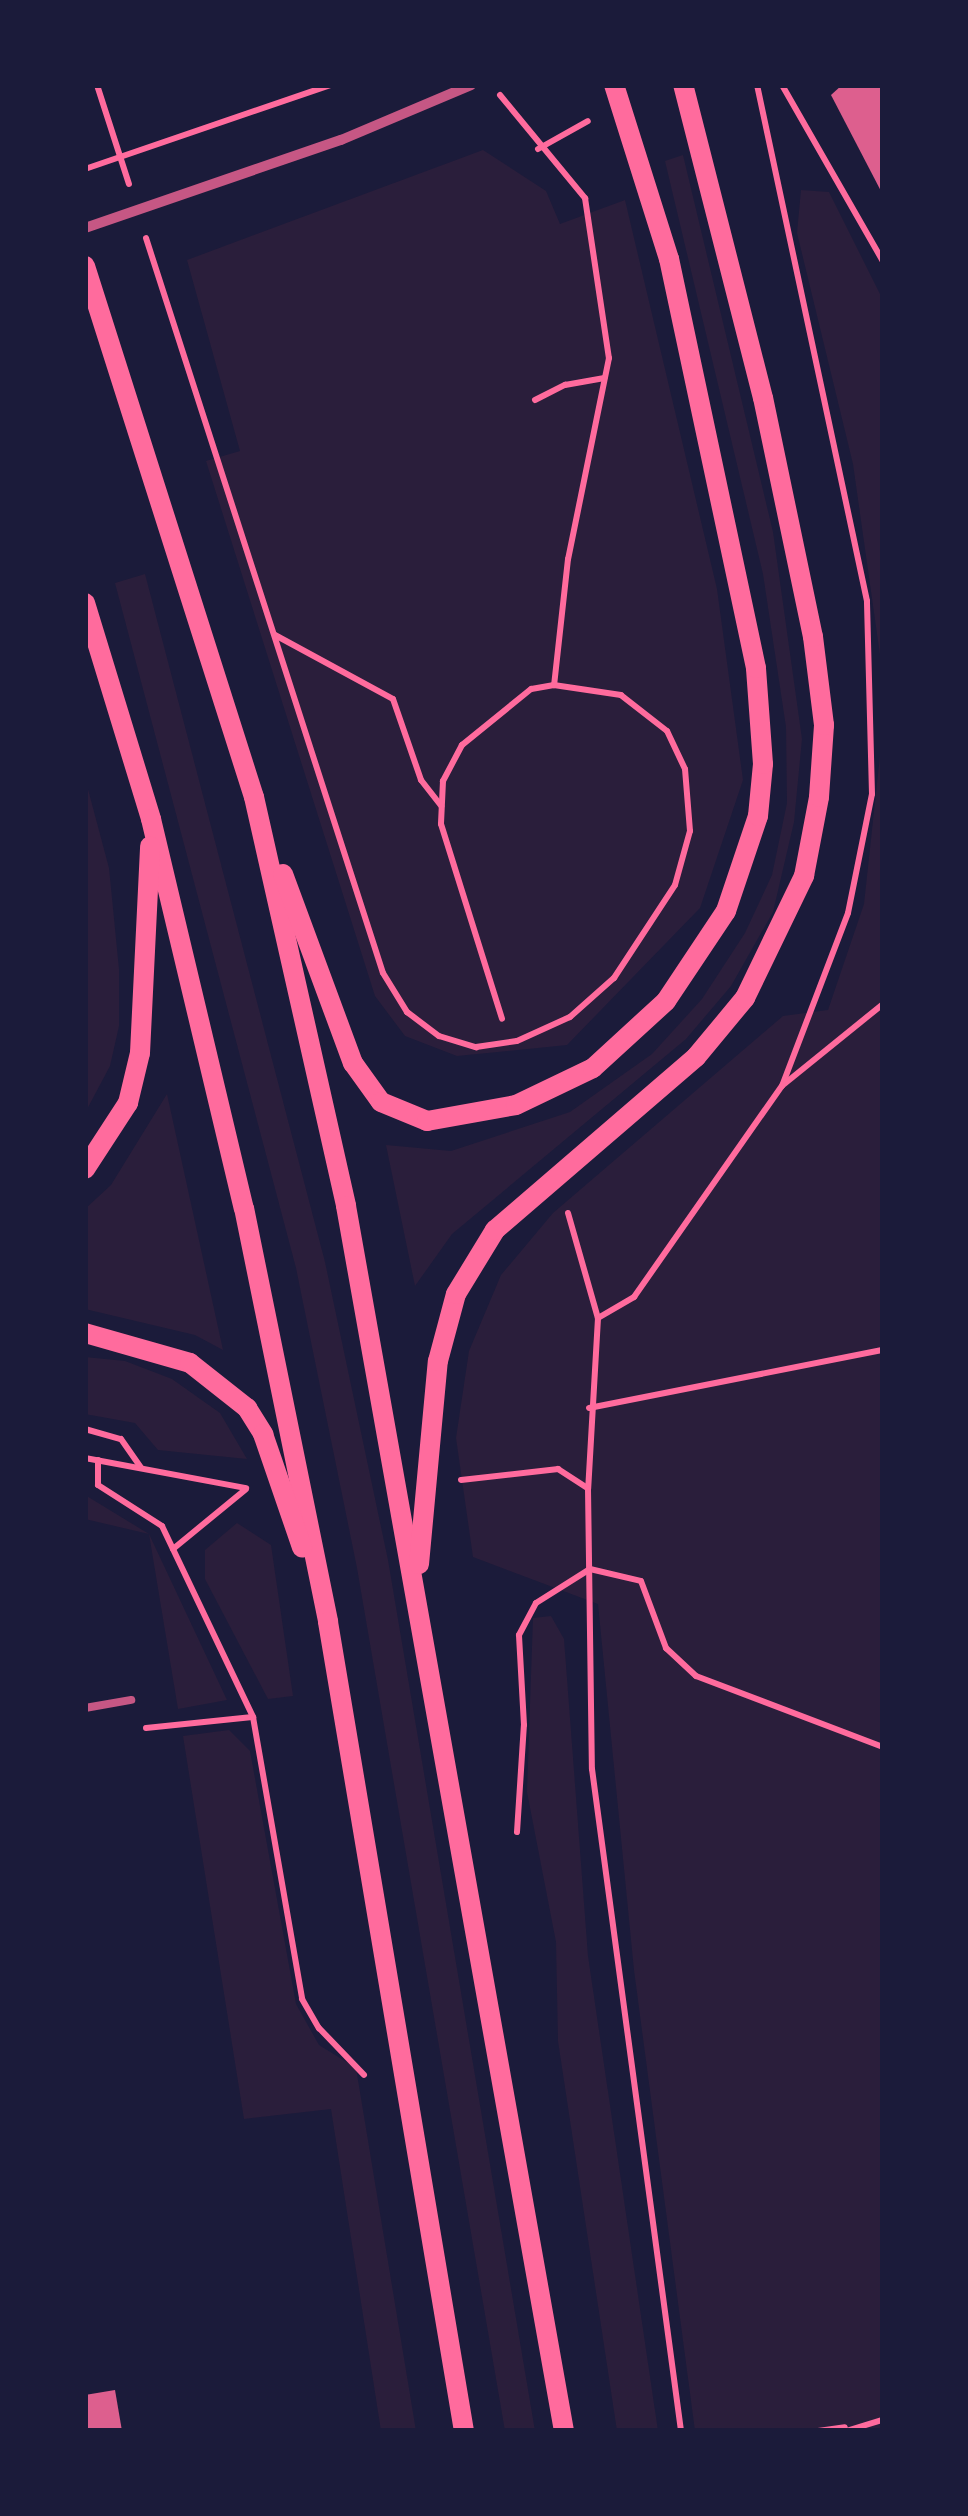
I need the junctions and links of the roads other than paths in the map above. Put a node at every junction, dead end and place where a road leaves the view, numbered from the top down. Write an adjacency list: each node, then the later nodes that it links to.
1 (471, 85): 4 (street)
2 (614, 85): 7 (main road)
3 (683, 85): 11 (main road)
4 (85, 228)
5 (85, 266): 7 (main road)
6 (85, 603): 8 (main road)
7 (254, 797): 11 (main road)
8 (151, 820): 9 (main road); 12 (main road)
9 (85, 1169)
10 (85, 1334): 12 (main road)
11 (417, 1590): 16 (main road)
12 (328, 1622): 15 (main road)
13 (131, 1700): 14 (lane)
14 (85, 1708)
15 (464, 2431)
16 (564, 2431)

